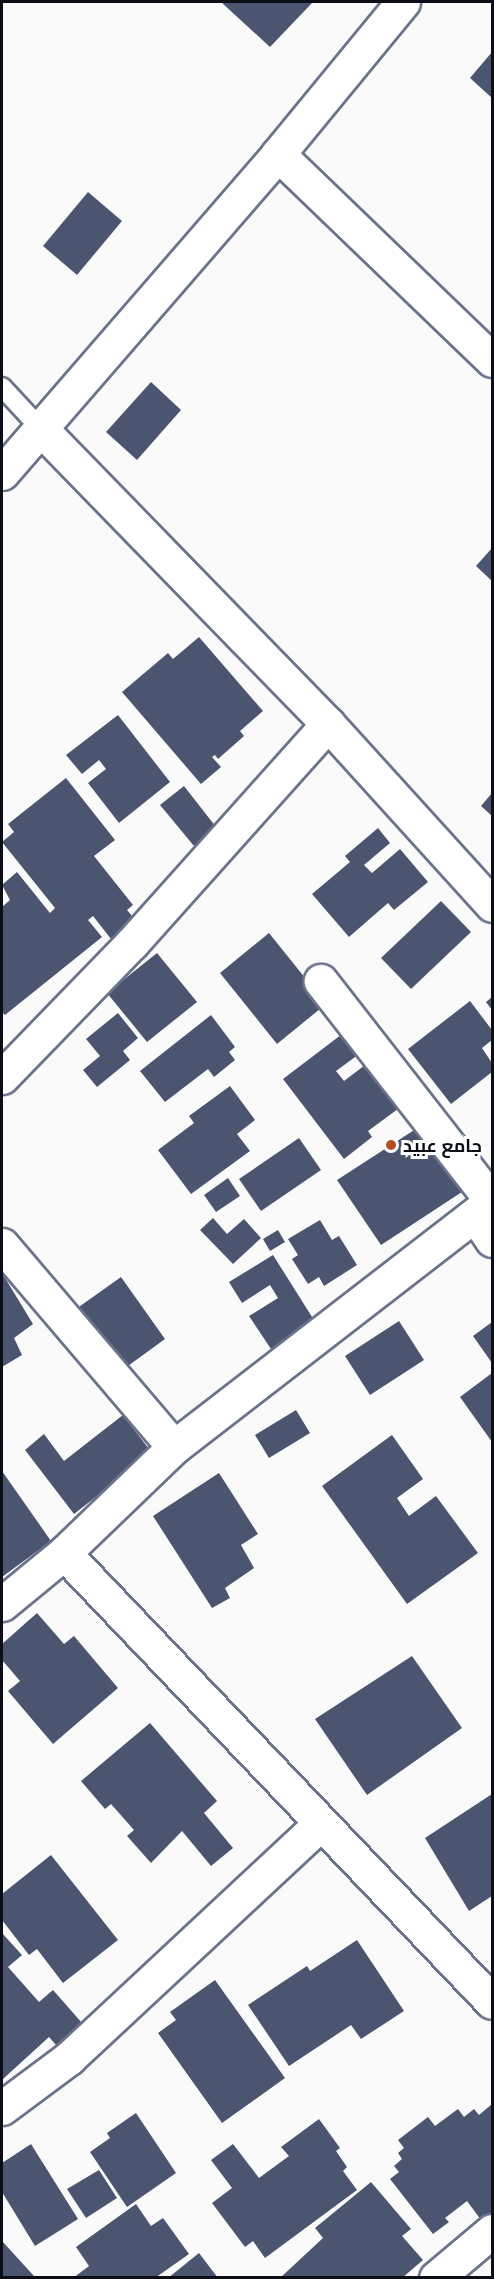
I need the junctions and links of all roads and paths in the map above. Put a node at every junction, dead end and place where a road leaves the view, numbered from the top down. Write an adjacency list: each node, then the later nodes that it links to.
1 (403, 2): 2 (street)
2 (278, 154): 3 (street); 5 (street)
3 (492, 360)
4 (2, 387): 5 (lane)
5 (41, 429): 6 (street); 7 (street)
6 (2, 473)
7 (328, 724): 8 (street); 10 (street)
8 (490, 895)
9 (321, 981): 11 (street)
10 (5, 1064)
11 (484, 1227): 13 (street)
12 (2, 1245): 13 (street)
13 (174, 1447): 14 (street)
14 (64, 1553): 15 (street); 16 (street)
15 (2, 1604)
16 (320, 1824): 17 (street); 18 (street)
17 (492, 2002)
18 (2, 2108)
19 (492, 2231): 20 (street)
20 (436, 2277)

